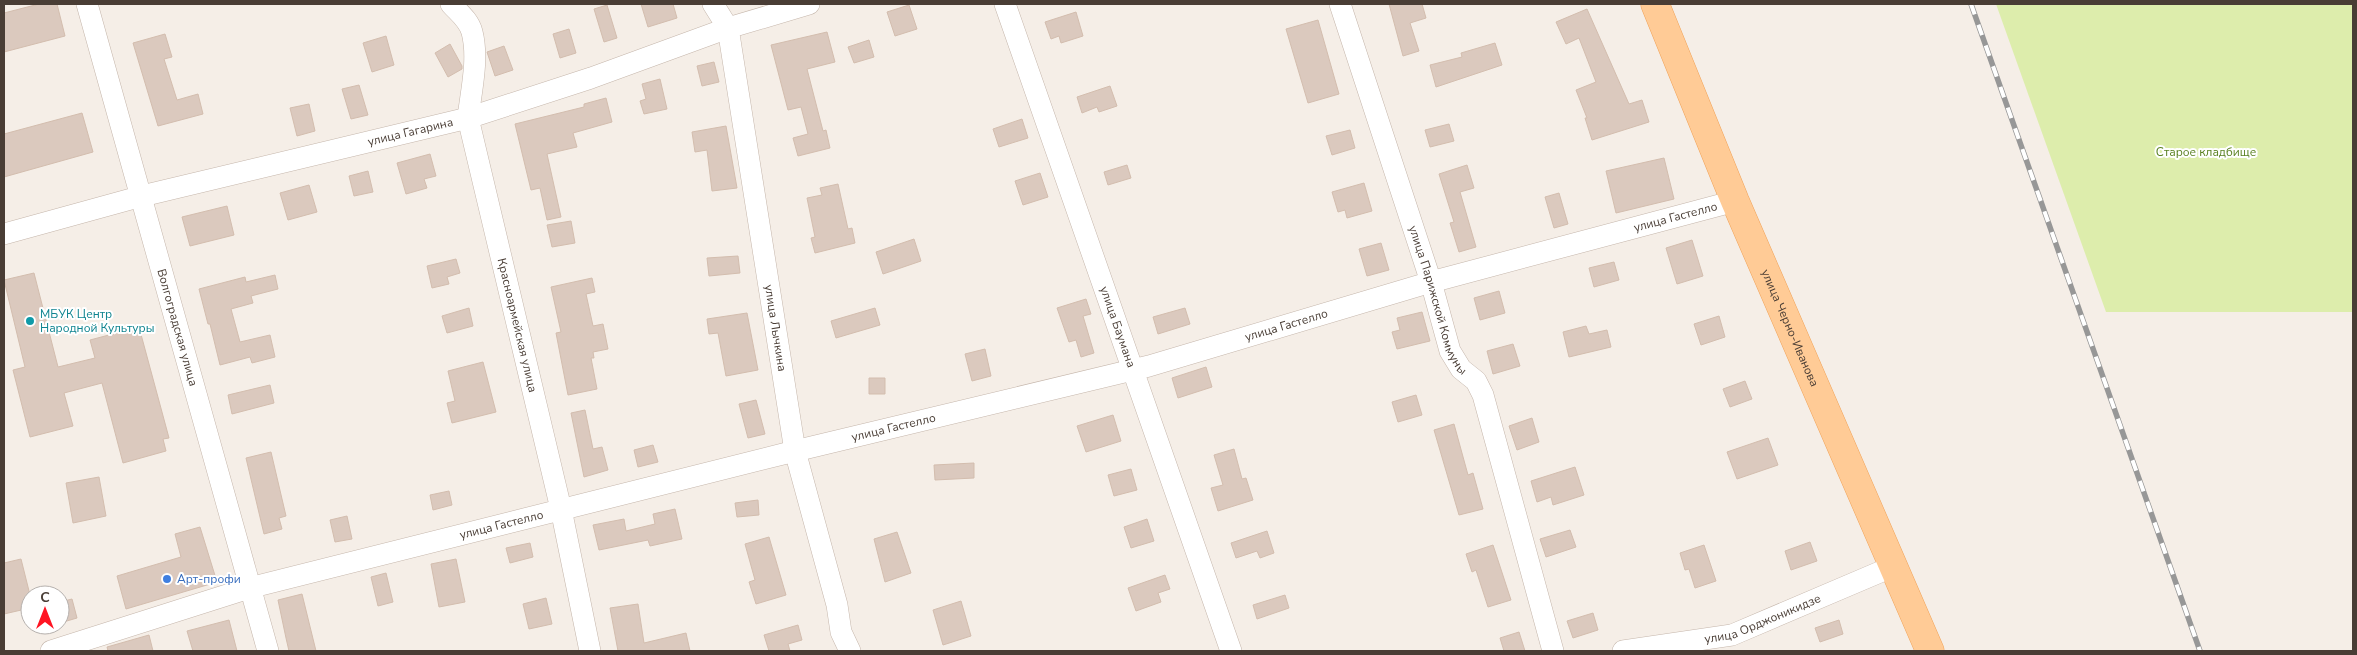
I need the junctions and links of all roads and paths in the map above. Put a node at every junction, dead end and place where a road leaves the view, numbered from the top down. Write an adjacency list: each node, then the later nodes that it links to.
1 (87, 4): 10 (street, Волгоградская улица)
2 (451, 4): 9 (street, Красноармейская улица)
3 (713, 4): 8 (street, улица Лычкина)
4 (809, 4): 8 (street, улица Гагарина)
5 (1005, 4): 14 (street, улица Баумана)
6 (1340, 4): 13 (street, улица Парижской Коммуны)
7 (1655, 4): 11 (main road, улица Черно-Иванова)
8 (728, 28): 9 (street, улица Гагарина); 15 (street, улица Лычкина)
9 (468, 118): 10 (street, улица Гагарина); 16 (street, Красноармейская улица)
10 (142, 196): 12 (street, улица Гагарина); 18 (street, Волгоградская улица)
11 (1736, 201): 13 (street, улица Гастелло); 17 (main road, улица Черно-Иванова)
12 (4, 234)
13 (1431, 282): 14 (street, улица Гастелло); 25 (street, улица Парижской Коммуны)
14 (1134, 370): 15 (street, улица Гастелло); 24 (street, улица Баумана)
15 (796, 451): 16 (street, улица Гастелло); 23 (street, улица Лычкина)
16 (561, 509): 18 (street, улица Гастелло); 22 (street, Красноармейская улица)
17 (1894, 566): 19 (street, улица Орджоникидзе); 27 (main road, улица Черно-Иванова)
18 (249, 588): 20 (street, улица Гастелло); 21 (street, Волгоградская улица)
19 (1735, 643): 26 (street, улица Орджоникидзе)
20 (52, 651)
21 (268, 651)
22 (590, 651)
23 (850, 651)
24 (1231, 651)
25 (1553, 651)
26 (1623, 651)
27 (1930, 651)

